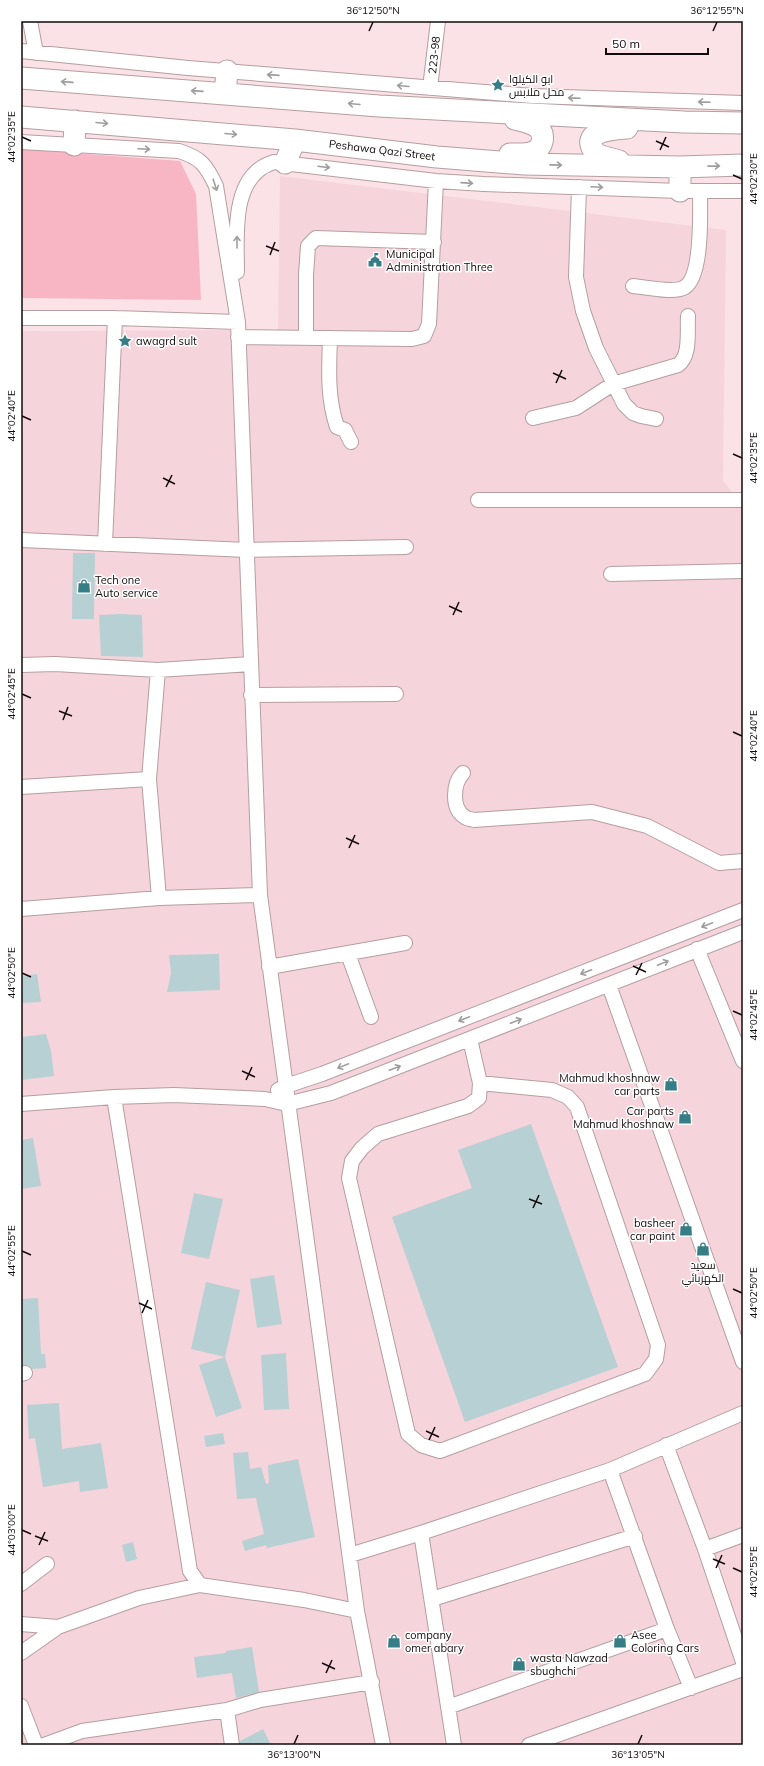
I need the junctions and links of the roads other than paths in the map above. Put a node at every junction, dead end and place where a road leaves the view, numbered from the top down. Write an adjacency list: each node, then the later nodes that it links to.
1 (30, 21): 4 (street)
2 (438, 21): 7 (street, 223-98)
3 (21, 51): 4 (street)
4 (36, 53): 5 (street)
5 (227, 71): 7 (street, one-way to 5); 8 (highway)
6 (21, 78): 8 (highway, one-way to 6)
7 (430, 88): 9 (street, one-way to 7)
8 (225, 94): 10 (highway, one-way to 8)
9 (743, 103)
10 (463, 111): 13 (highway); 18 (highway)
11 (21, 116): 12 (highway, Peshawa Qazi Street)
12 (75, 121): 15 (highway, Peshawa Qazi Street, one-way to 15); 17 (highway)
13 (684, 122): 14 (highway); 21 (highway)
14 (743, 123)
15 (295, 140): 18 (highway, Peshawa Qazi Street); 19 (highway)
16 (21, 142): 17 (street)
17 (74, 145): 28 (street, one-way to 28)
18 (437, 157): 21 (highway, Peshawa Qazi Street, one-way to 21)
19 (285, 163): 22 (street, one-way to 22); 28 (street, one-way to 19)
20 (743, 165): 21 (highway, Peshawa Qazi Street, one-way to 20)
21 (670, 166): 24 (highway)
22 (436, 181): 23 (street, one-way to 23); 26 (street)
23 (579, 187): 24 (street, one-way to 24); 35 (street)
24 (690, 191): 25 (street); 27 (street)
25 (743, 191)
26 (434, 242): 33 (street); 34 (street)
27 (633, 286)
28 (237, 315): 31 (street); 32 (street)
29 (688, 316): 35 (street)
30 (21, 318): 31 (street)
31 (116, 318): 42 (street)
32 (238, 337): 33 (street); 44 (street)
33 (306, 338): 34 (street)
34 (330, 338): 38 (street)
35 (613, 384): 36 (street); 37 (street)
36 (532, 418)
37 (656, 419)
38 (351, 442)
39 (478, 500): 40 (street)
40 (743, 500)
41 (21, 540): 42 (street)
42 (105, 544): 44 (street)
43 (406, 547): 44 (street)
44 (247, 550): 47 (street)
45 (743, 571): 46 (street)
46 (611, 574)
47 (251, 664): 49 (street); 51 (street)
48 (21, 665): 49 (street)
49 (158, 670): 53 (street)
50 (396, 694): 51 (street)
51 (251, 695): 56 (street)
52 (463, 773): 55 (street)
53 (150, 779): 54 (street); 57 (street)
54 (21, 787)
55 (743, 861)
56 (260, 895): 57 (street); 64 (street)
57 (159, 898): 58 (street)
58 (21, 909)
59 (743, 910): 69 (street, one-way to 69)
60 (743, 932): 62 (street)
61 (405, 943): 63 (street)
62 (697, 949): 65 (street, one-way to 62); 68 (street)
63 (348, 954): 64 (street); 66 (street)
64 (268, 967): 71 (street)
65 (609, 985): 67 (street, one-way to 65); 77 (street)
66 (371, 1016)
67 (470, 1039): 70 (street); 72 (street, one-way to 67)
68 (743, 1061)
69 (322, 1074): 71 (street); 72 (street)
70 (480, 1083): 70 (street)
71 (286, 1086): 74 (street); 76 (street)
72 (331, 1093): 76 (street)
73 (114, 1097): 74 (street); 75 (street); 88 (street)
74 (265, 1099): 76 (street)
75 (21, 1104)
76 (287, 1104): 85 (street)
77 (743, 1362)
78 (743, 1413): 79 (street)
79 (666, 1445): 80 (street); 84 (street)
80 (610, 1470): 81 (street); 83 (street)
81 (422, 1533): 85 (street); 89 (street)
82 (743, 1535): 84 (street)
83 (635, 1536): 89 (street); 93 (street)
84 (705, 1549): 95 (street)
85 (350, 1555): 90 (street)
86 (47, 1564): 87 (street)
87 (21, 1584)
88 (200, 1585): 90 (street); 92 (street)
89 (432, 1599): 100 (street)
90 (358, 1611): 97 (street)
91 (21, 1624): 92 (street)
92 (58, 1627): 94 (street)
93 (667, 1630): 98 (street); 100 (street)
94 (21, 1653)
95 (743, 1662)
96 (743, 1669): 98 (street)
97 (372, 1682): 101 (street); 105 (street)
98 (691, 1688): 107 (street)
99 (21, 1706): 102 (street)
100 (448, 1707): 106 (street)
101 (227, 1710): 103 (street); 104 (street)
102 (36, 1745)
103 (44, 1745)
104 (232, 1745)
105 (383, 1745)
106 (454, 1745)
107 (529, 1745)

